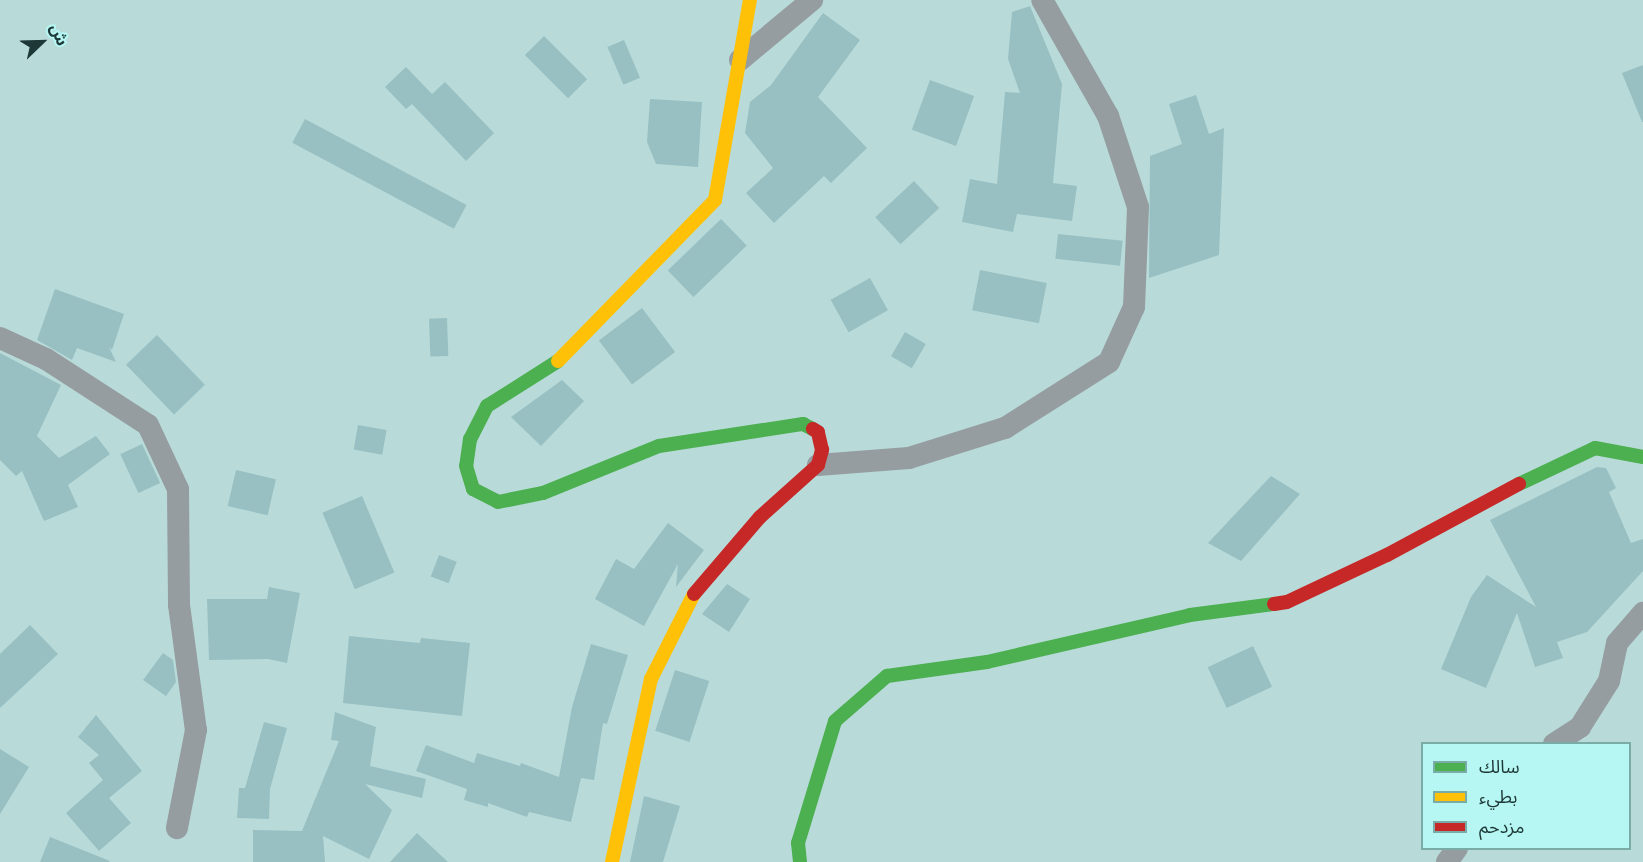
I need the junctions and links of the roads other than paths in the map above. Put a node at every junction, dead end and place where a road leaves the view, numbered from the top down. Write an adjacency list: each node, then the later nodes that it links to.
1 (750, 0): 4 (street)
2 (812, 0): 4 (street)
3 (1042, 0): 7 (street)
4 (740, 60): 7 (street)
5 (0, 338): 10 (street)
6 (1643, 457): 13 (street)
7 (818, 465): 12 (street)
8 (1643, 613): 9 (street)
9 (1557, 742)
10 (177, 828)
11 (1456, 850): 14 (street)
12 (612, 862)
13 (800, 862)
14 (1447, 862)

